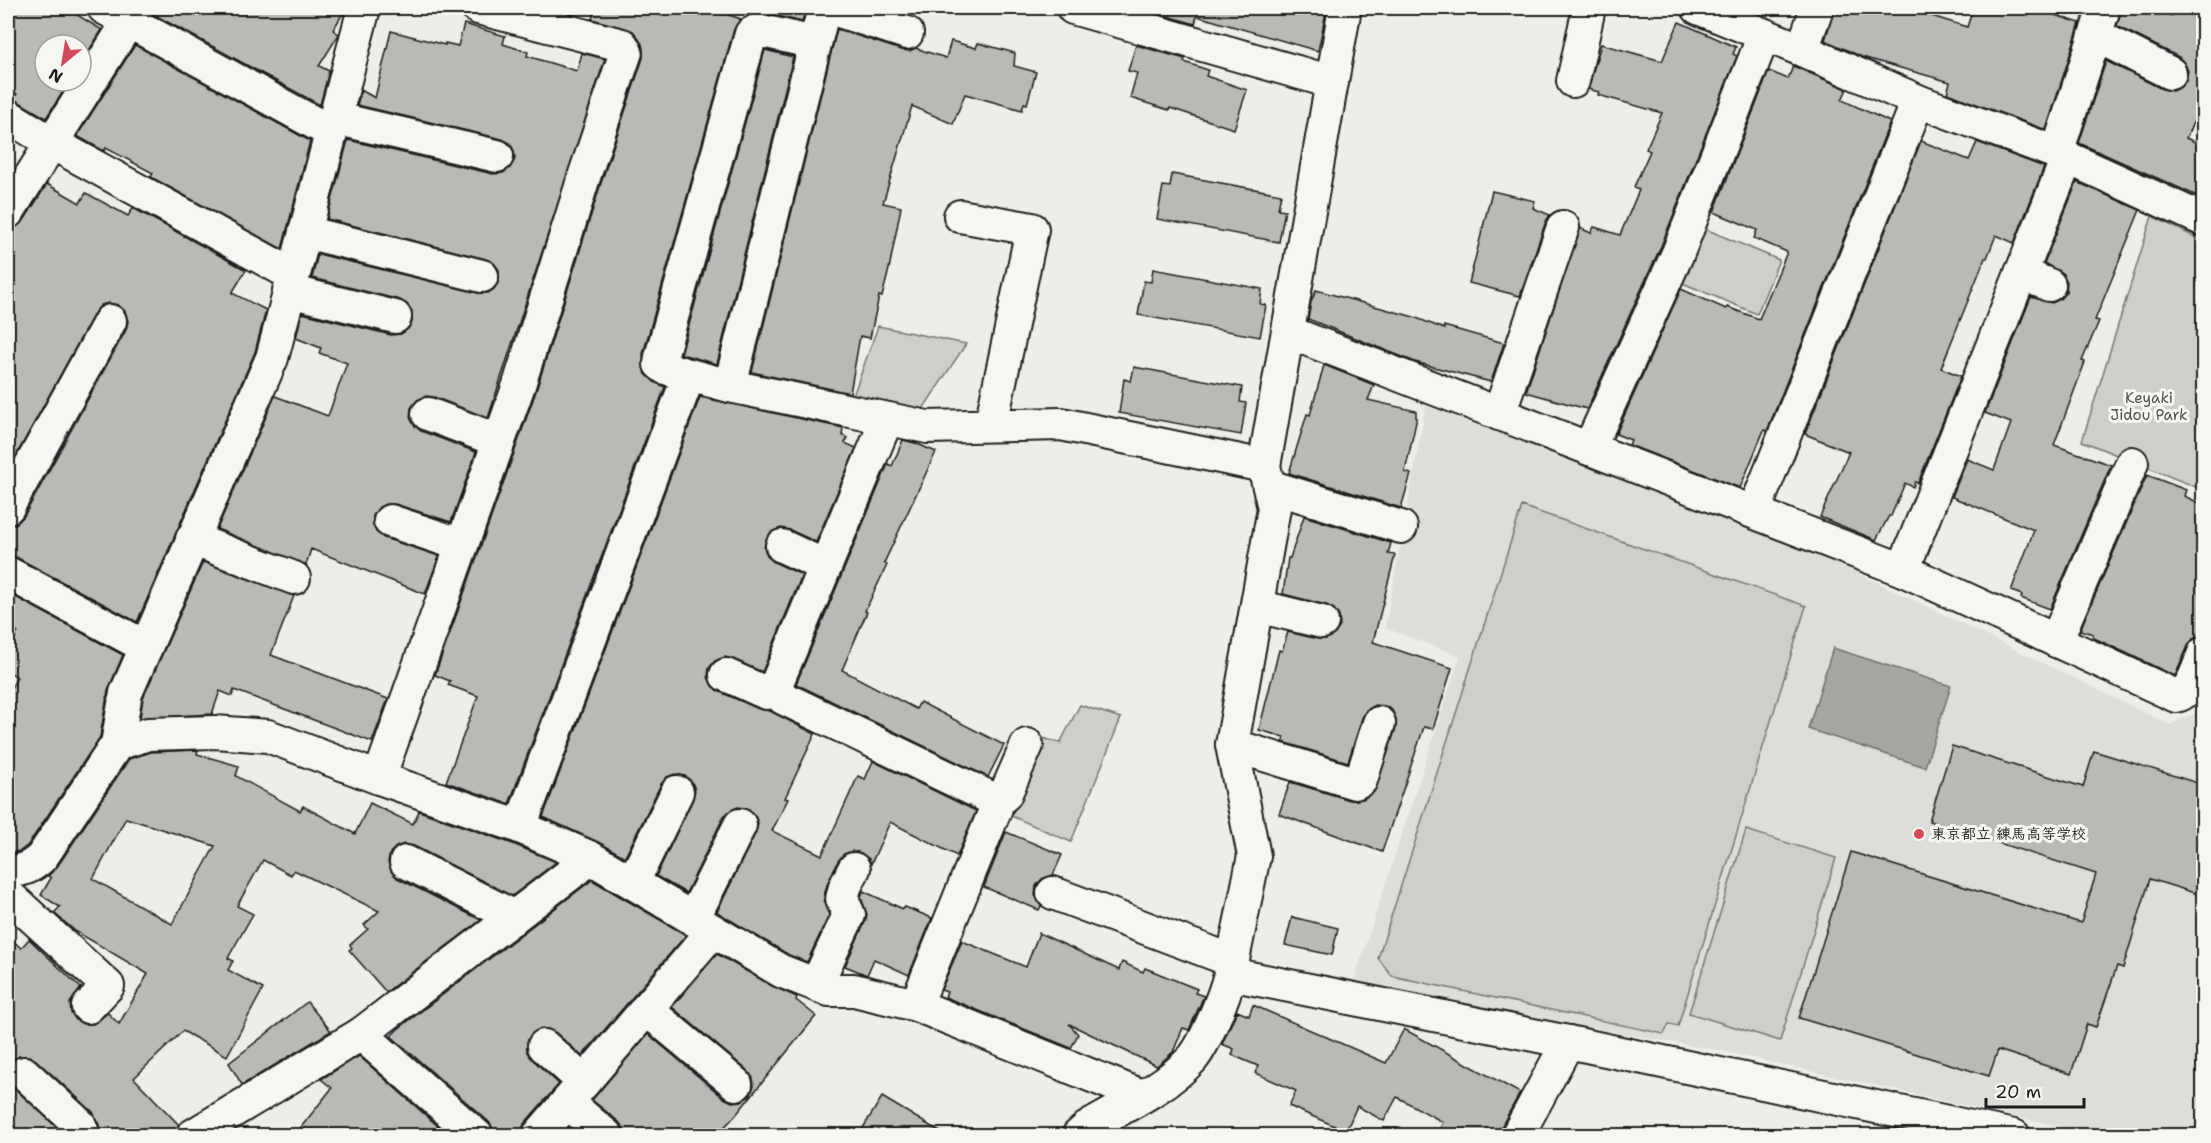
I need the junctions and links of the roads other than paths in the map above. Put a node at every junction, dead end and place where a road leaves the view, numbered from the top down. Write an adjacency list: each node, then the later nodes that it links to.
1 (364, 8): 21 (street)
2 (478, 8): 41 (street)
3 (824, 8): 14 (street)
4 (830, 8): 12 (street)
5 (1073, 8): 18 (street)
6 (1345, 8): 18 (street)
7 (1589, 8): 17 (street)
8 (1698, 8): 13 (street)
9 (1816, 8): 15 (street)
10 (123, 12): 21 (street); 22 (street)
11 (2099, 21): 16 (street); 23 (street)
12 (907, 33)
13 (1764, 34): 15 (street); 42 (street)
14 (815, 43): 35 (street); 36 (street)
15 (1802, 50): 19 (street)
16 (2170, 73)
17 (1572, 81)
18 (1332, 82): 34 (street)
19 (1918, 101): 23 (street); 46 (street)
20 (8, 116): 22 (street)
21 (332, 125): 24 (street); 29 (street)
22 (52, 143): 25 (street); 31 (street)
23 (2062, 155): 27 (street); 53 (street)
24 (497, 156)
25 (8, 212)
26 (960, 216): 40 (street)
27 (2204, 220)
28 (1563, 227): 38 (street)
29 (305, 232): 30 (street); 31 (street)
30 (482, 276)
31 (291, 283): 32 (street); 49 (street)
32 (395, 317)
33 (110, 321): 45 (street)
34 (1288, 332): 38 (street); 44 (street)
35 (689, 375): 36 (street); 71 (street)
36 (730, 386): 39 (street)
37 (428, 414): 41 (street)
38 (1499, 414): 42 (street)
39 (887, 419): 40 (street); 52 (street)
40 (991, 425): 44 (street)
41 (499, 441): 50 (street)
42 (1589, 449): 46 (street)
43 (2132, 463): 58 (street)
44 (1267, 476): 48 (street); 56 (street)
45 (8, 507)
46 (1754, 512): 53 (street)
47 (390, 521): 50 (street)
48 (1401, 526)
49 (192, 539): 55 (street); 59 (street)
50 (462, 545): 67 (street)
51 (782, 546): 52 (street)
52 (825, 566): 62 (street)
53 (1903, 570): 58 (street)
54 (8, 573): 59 (street)
55 (294, 578)
56 (1257, 606): 57 (street); 66 (street)
57 (1322, 622)
58 (2056, 641): 60 (street)
59 (146, 647): 64 (street)
60 (2204, 653)
61 (726, 675): 62 (street)
62 (777, 691): 69 (street)
63 (1379, 723): 66 (street)
64 (117, 744): 67 (street); 75 (street)
65 (1027, 745): 69 (street)
66 (1232, 745): 81 (street)
67 (379, 778): 71 (street)
68 (677, 792): 76 (street)
69 (997, 801): 84 (street)
70 (740, 825): 80 (street)
71 (520, 827): 72 (street)
72 (591, 858): 76 (street); 79 (street)
73 (406, 862): 79 (street)
74 (854, 869): 82 (street)
75 (8, 870)
76 (633, 882): 80 (street)
77 (1053, 893): 81 (street)
78 (8, 895): 83 (street)
79 (512, 919): 86 (street)
80 (703, 925): 82 (street); 85 (street)
81 (1231, 968): 87 (street); 92 (street)
82 (816, 985): 84 (street)
83 (108, 998)
84 (915, 1005): 92 (street)
85 (646, 1010): 90 (street); 91 (street)
86 (361, 1034): 95 (street); 96 (street)
87 (1568, 1042): 93 (street); 100 (street)
88 (544, 1046): 91 (street)
89 (24, 1074): 94 (street)
90 (736, 1084)
91 (575, 1092): 97 (street); 98 (street)
92 (1142, 1095): 99 (street)
93 (1938, 1128): 101 (street)
94 (82, 1136)
95 (192, 1136)
96 (477, 1136)
97 (538, 1136)
98 (607, 1136)
99 (1078, 1136)
100 (1517, 1136)
101 (2014, 1136)

